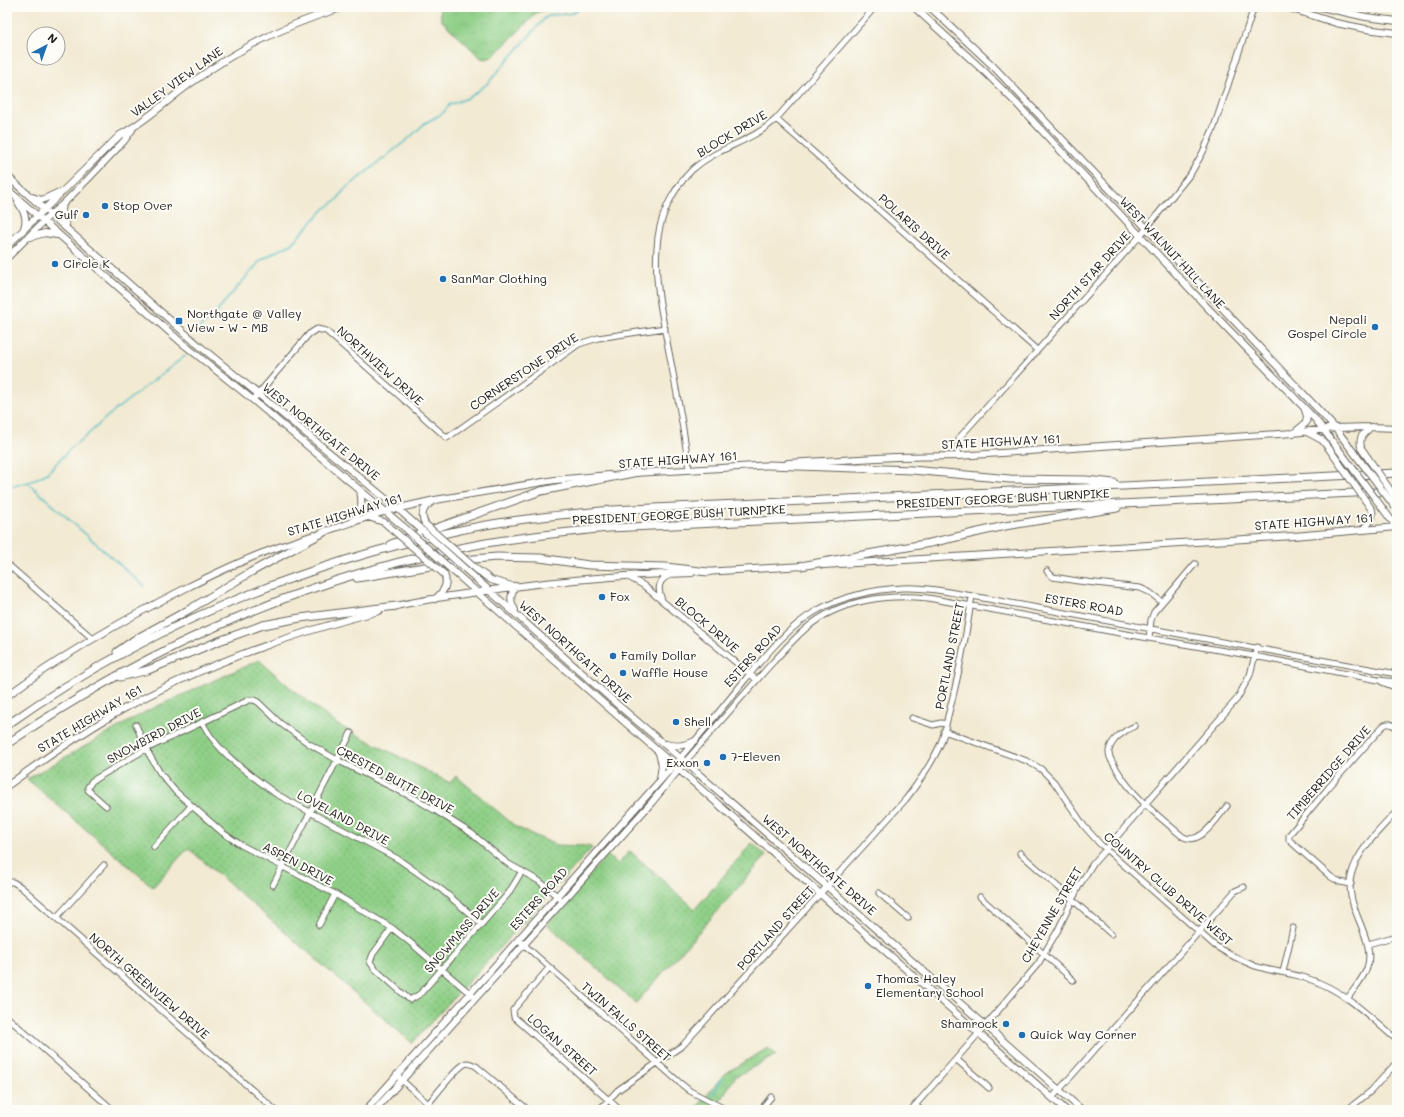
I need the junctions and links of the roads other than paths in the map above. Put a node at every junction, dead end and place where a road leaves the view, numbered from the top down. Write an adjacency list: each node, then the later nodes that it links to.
1 (344, 7): 13 (main road, VALLEY VIEW LANE)
2 (875, 7): 12 (street, BLOCK DRIVE)
3 (914, 7): 11 (main road, WEST WALNUT HILL LANE)
4 (930, 7): 10 (main road, WEST WALNUT HILL LANE)
5 (1254, 7): 26 (street, NORTH STAR DRIVE)
6 (1286, 7): 9 (main road)
7 (1321, 7): 8 (main road)
8 (1397, 21)
9 (1397, 32)
10 (1019, 94): 11 (main road); 14 (main road, WEST WALNUT HILL LANE)
11 (1013, 100): 15 (main road, WEST WALNUT HILL LANE)
12 (776, 120): 36 (street, BLOCK DRIVE); 37 (street, POLARIS DRIVE)
13 (133, 128): 17 (main road, VALLEY VIEW LANE); 21 (main road, VALLEY VIEW LANE)
14 (1077, 154): 15 (main road); 26 (main road, WEST WALNUT HILL LANE)
15 (1070, 160): 29 (main road, WEST WALNUT HILL LANE)
16 (7, 176): 19 (main road, WEST NORTHGATE DRIVE)
17 (65, 188): 19 (main road); 22 (main road, VALLEY VIEW LANE)
18 (7, 190): 20 (main road, WEST NORTHGATE DRIVE)
19 (30, 196): 22 (main road, WEST NORTHGATE DRIVE)
20 (15, 197): 24 (main road, WEST NORTHGATE DRIVE); 27 (main road)
21 (63, 204): 23 (main road, VALLEY VIEW LANE); 31 (main road)
22 (45, 209): 23 (main road, WEST NORTHGATE DRIVE); 24 (main road, VALLEY VIEW LANE)
23 (51, 214): 25 (main road, VALLEY VIEW LANE); 31 (main road, WEST NORTHGATE DRIVE)
24 (37, 216): 25 (main road, WEST NORTHGATE DRIVE); 27 (main road, VALLEY VIEW LANE)
25 (43, 222): 28 (main road, WEST NORTHGATE DRIVE); 30 (main road, VALLEY VIEW LANE)
26 (1147, 228): 29 (street, NORTH STAR DRIVE); 38 (main road, WEST WALNUT HILL LANE)
27 (23, 230): 32 (main road, VALLEY VIEW LANE)
28 (59, 236): 30 (main road); 35 (main road, WEST NORTHGATE DRIVE)
29 (1140, 236): 37 (street, NORTH STAR DRIVE); 39 (main road, WEST WALNUT HILL LANE)
30 (26, 239): 33 (main road, VALLEY VIEW LANE)
31 (77, 239): 34 (main road, WEST NORTHGATE DRIVE)
32 (7, 246)
33 (7, 258)
34 (150, 303): 35 (main road); 40 (main road, WEST NORTHGATE DRIVE)
35 (144, 310): 41 (main road, WEST NORTHGATE DRIVE)
36 (665, 328): 49 (street, CORNERSTONE DRIVE); 52 (street, BLOCK DRIVE)
37 (1037, 350): 50 (street, NORTH STAR DRIVE)
38 (1272, 360): 39 (main road); 44 (main road, WEST WALNUT HILL LANE)
39 (1265, 366): 42 (main road, WEST WALNUT HILL LANE)
40 (258, 394): 41 (street, NORTHVIEW DRIVE); 49 (street, NORTHVIEW DRIVE); 61 (main road, WEST NORTHGATE DRIVE)
41 (253, 400): 56 (main road, WEST NORTHGATE DRIVE)
42 (1305, 409): 46 (main road, WEST WALNUT HILL LANE); 48 (main road)
43 (1371, 427): 44 (main road, STATE HIGHWAY 161); 45 (main road, STATE HIGHWAY 161); 59 (main road, bridge)
44 (1335, 428): 46 (main road, STATE HIGHWAY 161); 62 (main road, WEST WALNUT HILL LANE, bridge)
45 (1397, 428)
46 (1323, 429): 47 (main road, STATE HIGHWAY 161); 66 (main road, WEST WALNUT HILL LANE, bridge)
47 (1305, 432): 48 (main road, STATE HIGHWAY 161); 67 (main road, bridge)
48 (1293, 433): 50 (main road, STATE HIGHWAY 161)
49 (447, 438)
50 (958, 456): 51 (main road, STATE HIGHWAY 161)
51 (769, 465): 52 (main road, STATE HIGHWAY 161); 55 (highway)
52 (690, 470): 53 (main road, STATE HIGHWAY 161)
53 (638, 472): 58 (main road, STATE HIGHWAY 161); 69 (highway)
54 (1397, 472): 55 (highway, PRESIDENT GEORGE BUSH TURNPIKE)
55 (1142, 485): 69 (highway, PRESIDENT GEORGE BUSH TURNPIKE)
56 (360, 490): 63 (main road, WEST NORTHGATE DRIVE); 65 (main road)
57 (1397, 491): 60 (highway, PRESIDENT GEORGE BUSH TURNPIKE)
58 (435, 500): 61 (main road, STATE HIGHWAY 161); 78 (main road, bridge)
59 (1397, 500)
60 (1143, 503): 72 (highway); 77 (highway, PRESIDENT GEORGE BUSH TURNPIKE)
61 (397, 508): 63 (main road, STATE HIGHWAY 161); 79 (main road, WEST NORTHGATE DRIVE, bridge)
62 (1396, 509)
63 (386, 511): 64 (main road, STATE HIGHWAY 161); 80 (main road, WEST NORTHGATE DRIVE, bridge)
64 (368, 517): 65 (main road, STATE HIGHWAY 161); 82 (main road, bridge)
65 (352, 522): 68 (main road, STATE HIGHWAY 161)
66 (1397, 527): 67 (main road, STATE HIGHWAY 161)
67 (1362, 530): 72 (main road, STATE HIGHWAY 161)
68 (326, 531): 91 (main road, STATE HIGHWAY 161); 96 (highway)
69 (364, 555): 96 (highway, PRESIDENT GEORGE BUSH TURNPIKE)
70 (7, 564): 91 (street)
71 (1195, 564): 84 (street)
72 (801, 566): 74 (main road, STATE HIGHWAY 161)
73 (1047, 570): 84 (street)
74 (708, 572): 75 (main road, STATE HIGHWAY 161); 77 (highway)
75 (678, 573): 76 (main road, STATE HIGHWAY 161); 83 (street, BLOCK DRIVE)
76 (625, 576): 78 (main road, STATE HIGHWAY 161); 83 (street, BLOCK DRIVE)
77 (336, 581): 100 (highway, PRESIDENT GEORGE BUSH TURNPIKE)
78 (515, 586): 79 (main road, STATE HIGHWAY 161); 89 (main road)
79 (490, 591): 80 (main road, STATE HIGHWAY 161); 89 (main road, WEST NORTHGATE DRIVE)
80 (477, 592): 82 (main road, STATE HIGHWAY 161); 108 (main road, WEST NORTHGATE DRIVE)
81 (972, 596): 85 (street, ESTERS ROAD); 86 (street, PORTLAND STREET); 90 (street, ESTERS ROAD)
82 (435, 599): 87 (main road, STATE HIGHWAY 161)
83 (662, 601): 98 (street, BLOCK DRIVE)
84 (1162, 602): 90 (street)
85 (829, 604): 88 (street); 98 (street, ESTERS ROAD)
86 (971, 605): 88 (street, ESTERS ROAD); 92 (street, ESTERS ROAD); 111 (street, PORTLAND STREET)
87 (396, 606): 100 (highway); 129 (main road, STATE HIGHWAY 161)
88 (833, 611): 101 (street, ESTERS ROAD)
89 (518, 615): 107 (main road, WEST NORTHGATE DRIVE)
90 (1151, 628): 92 (street); 93 (street, ESTERS ROAD)
91 (92, 638): 105 (main road, STATE HIGHWAY 161)
92 (1149, 638): 94 (street, ESTERS ROAD)
93 (1256, 647): 94 (street, CHEYENNE STREET); 95 (street, ESTERS ROAD)
94 (1254, 656): 97 (street, ESTERS ROAD); 130 (street, CHEYENNE STREET)
95 (1330, 662): 97 (street); 99 (street, ESTERS ROAD)
96 (91, 671): 112 (highway, PRESIDENT GEORGE BUSH TURNPIKE)
97 (1329, 671): 102 (street, ESTERS ROAD)
98 (750, 674): 101 (street, BLOCK DRIVE); 118 (street, ESTERS ROAD)
99 (1397, 674)
100 (110, 680): 119 (highway, PRESIDENT GEORGE BUSH TURNPIKE)
101 (757, 680): 125 (street, ESTERS ROAD)
102 (1378, 680): 103 (street, ESTERS ROAD); 104 (street)
103 (1397, 682)
104 (1397, 688)
105 (7, 696)
106 (258, 702): 110 (street, SNOWBIRD DRIVE); 124 (street, CRESTED BUTTE DRIVE)
107 (618, 705): 108 (main road); 120 (main road, WEST NORTHGATE DRIVE)
108 (612, 711): 122 (main road, WEST NORTHGATE DRIVE)
109 (912, 718): 111 (street)
110 (202, 722): 121 (street, SNOWBIRD DRIVE); 135 (street, LOVELAND DRIVE)
111 (946, 724): 116 (street, PORTLAND STREET)
112 (7, 725)
113 (136, 725): 121 (street, ASPEN DRIVE)
114 (1135, 726): 130 (street)
115 (1397, 728): 145 (street, TIMBERRIDGE DRIVE)
116 (944, 731): 139 (street, COUNTRY CLUB DRIVE WEST); 147 (street, PORTLAND STREET)
117 (351, 734): 124 (street)
118 (695, 741): 120 (main road); 123 (street, ESTERS ROAD)
119 (7, 744)
120 (663, 744): 123 (main road, WEST NORTHGATE DRIVE)
121 (146, 749): 131 (street, SNOWBIRD DRIVE); 132 (street, ASPEN DRIVE)
122 (658, 752): 126 (main road, WEST NORTHGATE DRIVE); 128 (main road)
123 (680, 758): 125 (main road, WEST NORTHGATE DRIVE); 126 (main road, ESTERS ROAD)
124 (336, 760): 135 (street); 143 (street, CRESTED BUTTE DRIVE)
125 (685, 762): 127 (main road, ESTERS ROAD); 136 (main road, WEST NORTHGATE DRIVE)
126 (673, 765): 127 (main road, WEST NORTHGATE DRIVE); 128 (main road, ESTERS ROAD)
127 (679, 770): 137 (main road, WEST NORTHGATE DRIVE); 155 (main road, ESTERS ROAD)
128 (660, 780): 152 (main road, ESTERS ROAD)
129 (7, 786)
130 (1145, 804): 133 (street); 139 (street, CHEYENNE STREET)
131 (106, 806)
132 (191, 806): 138 (street); 142 (street, ASPEN DRIVE)
133 (1227, 806)
134 (1397, 811): 145 (street)
135 (311, 812): 142 (street); 158 (street, LOVELAND DRIVE)
136 (756, 825): 137 (main road); 147 (main road, WEST NORTHGATE DRIVE)
137 (752, 834): 151 (main road, WEST NORTHGATE DRIVE)
138 (154, 847)
139 (1105, 849): 154 (street, CHEYENNE STREET); 162 (street, COUNTRY CLUB DRIVE WEST)
140 (1020, 853): 154 (street)
141 (104, 865): 156 (street)
142 (282, 867): 146 (street); 150 (street, ASPEN DRIVE)
143 (522, 871): 152 (street, CRESTED BUTTE DRIVE); 158 (street, SNOWMASS DRIVE)
144 (7, 882): 156 (street, NORTH GREENVIEW DRIVE)
145 (1351, 884): 168 (street)
146 (273, 885)
147 (827, 887): 151 (street, PORTLAND STREET); 166 (main road, WEST NORTHGATE DRIVE)
148 (1244, 887): 162 (street)
149 (879, 893): 157 (street)
150 (335, 894): 159 (street); 160 (street, ASPEN DRIVE)
151 (821, 894): 169 (main road, WEST NORTHGATE DRIVE); 184 (street, PORTLAND STREET)
152 (557, 896): 155 (street, CRESTED BUTTE DRIVE); 165 (main road, ESTERS ROAD)
153 (980, 897): 170 (street)
154 (1072, 899): 163 (street); 170 (street, CHEYENNE STREET)
155 (563, 901): 167 (main road, ESTERS ROAD)
156 (56, 918): 195 (street, NORTH GREENVIEW DRIVE)
157 (908, 918)
158 (482, 924): 172 (street, SNOWMASS DRIVE)
159 (319, 925)
160 (392, 928): 172 (street, ASPEN DRIVE); 172 (street, SNOWMASS DRIVE)
161 (1293, 928): 173 (street)
162 (1199, 931): 173 (street, COUNTRY CLUB DRIVE WEST); 188 (street)
163 (1111, 934)
164 (1393, 938): 168 (street)
165 (518, 940): 167 (street, TWIN FALLS STREET); 175 (main road, ESTERS ROAD)
166 (888, 941): 169 (main road); 179 (main road, WEST NORTHGATE DRIVE)
167 (523, 944): 171 (street, TWIN FALLS STREET); 176 (main road, ESTERS ROAD)
168 (1368, 944): 177 (street)
169 (882, 948): 180 (main road, WEST NORTHGATE DRIVE)
170 (1044, 954): 174 (street); 179 (street, CHEYENNE STREET)
171 (549, 968): 184 (street, TWIN FALLS STREET); 191 (street, LOGAN STREET)
172 (441, 969): 175 (street, ASPEN DRIVE)
173 (1284, 972): 177 (street, COUNTRY CLUB DRIVE WEST)
174 (1073, 980)
175 (469, 993): 176 (street, ASPEN DRIVE); 185 (main road, ESTERS ROAD)
176 (475, 999): 186 (main road, ESTERS ROAD)
177 (1347, 999): 181 (street, COUNTRY CLUB DRIVE WEST)
178 (7, 1017): 194 (street)
179 (985, 1026): 180 (street, CHEYENNE STREET); 188 (main road, WEST NORTHGATE DRIVE)
180 (979, 1033): 182 (street, CHEYENNE STREET); 190 (main road, WEST NORTHGATE DRIVE)
181 (1397, 1040)
182 (956, 1059): 187 (street); 193 (street, CHEYENNE STREET)
183 (1397, 1062): 208 (street)
184 (658, 1063): 191 (street, PORTLAND STREET); 202 (street, TWIN FALLS STREET)
185 (396, 1075): 186 (street); 196 (main road, ESTERS ROAD)
186 (402, 1080): 192 (street); 197 (main road, ESTERS ROAD)
187 (989, 1088)
188 (1059, 1090): 190 (street); 207 (main road, WEST NORTHGATE DRIVE)
189 (771, 1098): 203 (street)
190 (1052, 1098): 206 (main road, WEST NORTHGATE DRIVE)
191 (608, 1099): 200 (street, PORTLAND STREET); 201 (street)
192 (428, 1104): 198 (street); 199 (street)
193 (916, 1105): 204 (street, CHEYENNE STREET); 205 (street)
194 (113, 1110)
195 (275, 1110)
196 (366, 1110)
197 (375, 1110)
198 (435, 1110)
199 (528, 1110)
200 (599, 1110)
201 (620, 1110)
202 (727, 1110)
203 (762, 1110)
204 (911, 1110)
205 (921, 1110)
206 (1066, 1110)
207 (1082, 1110)
208 (1347, 1110)

